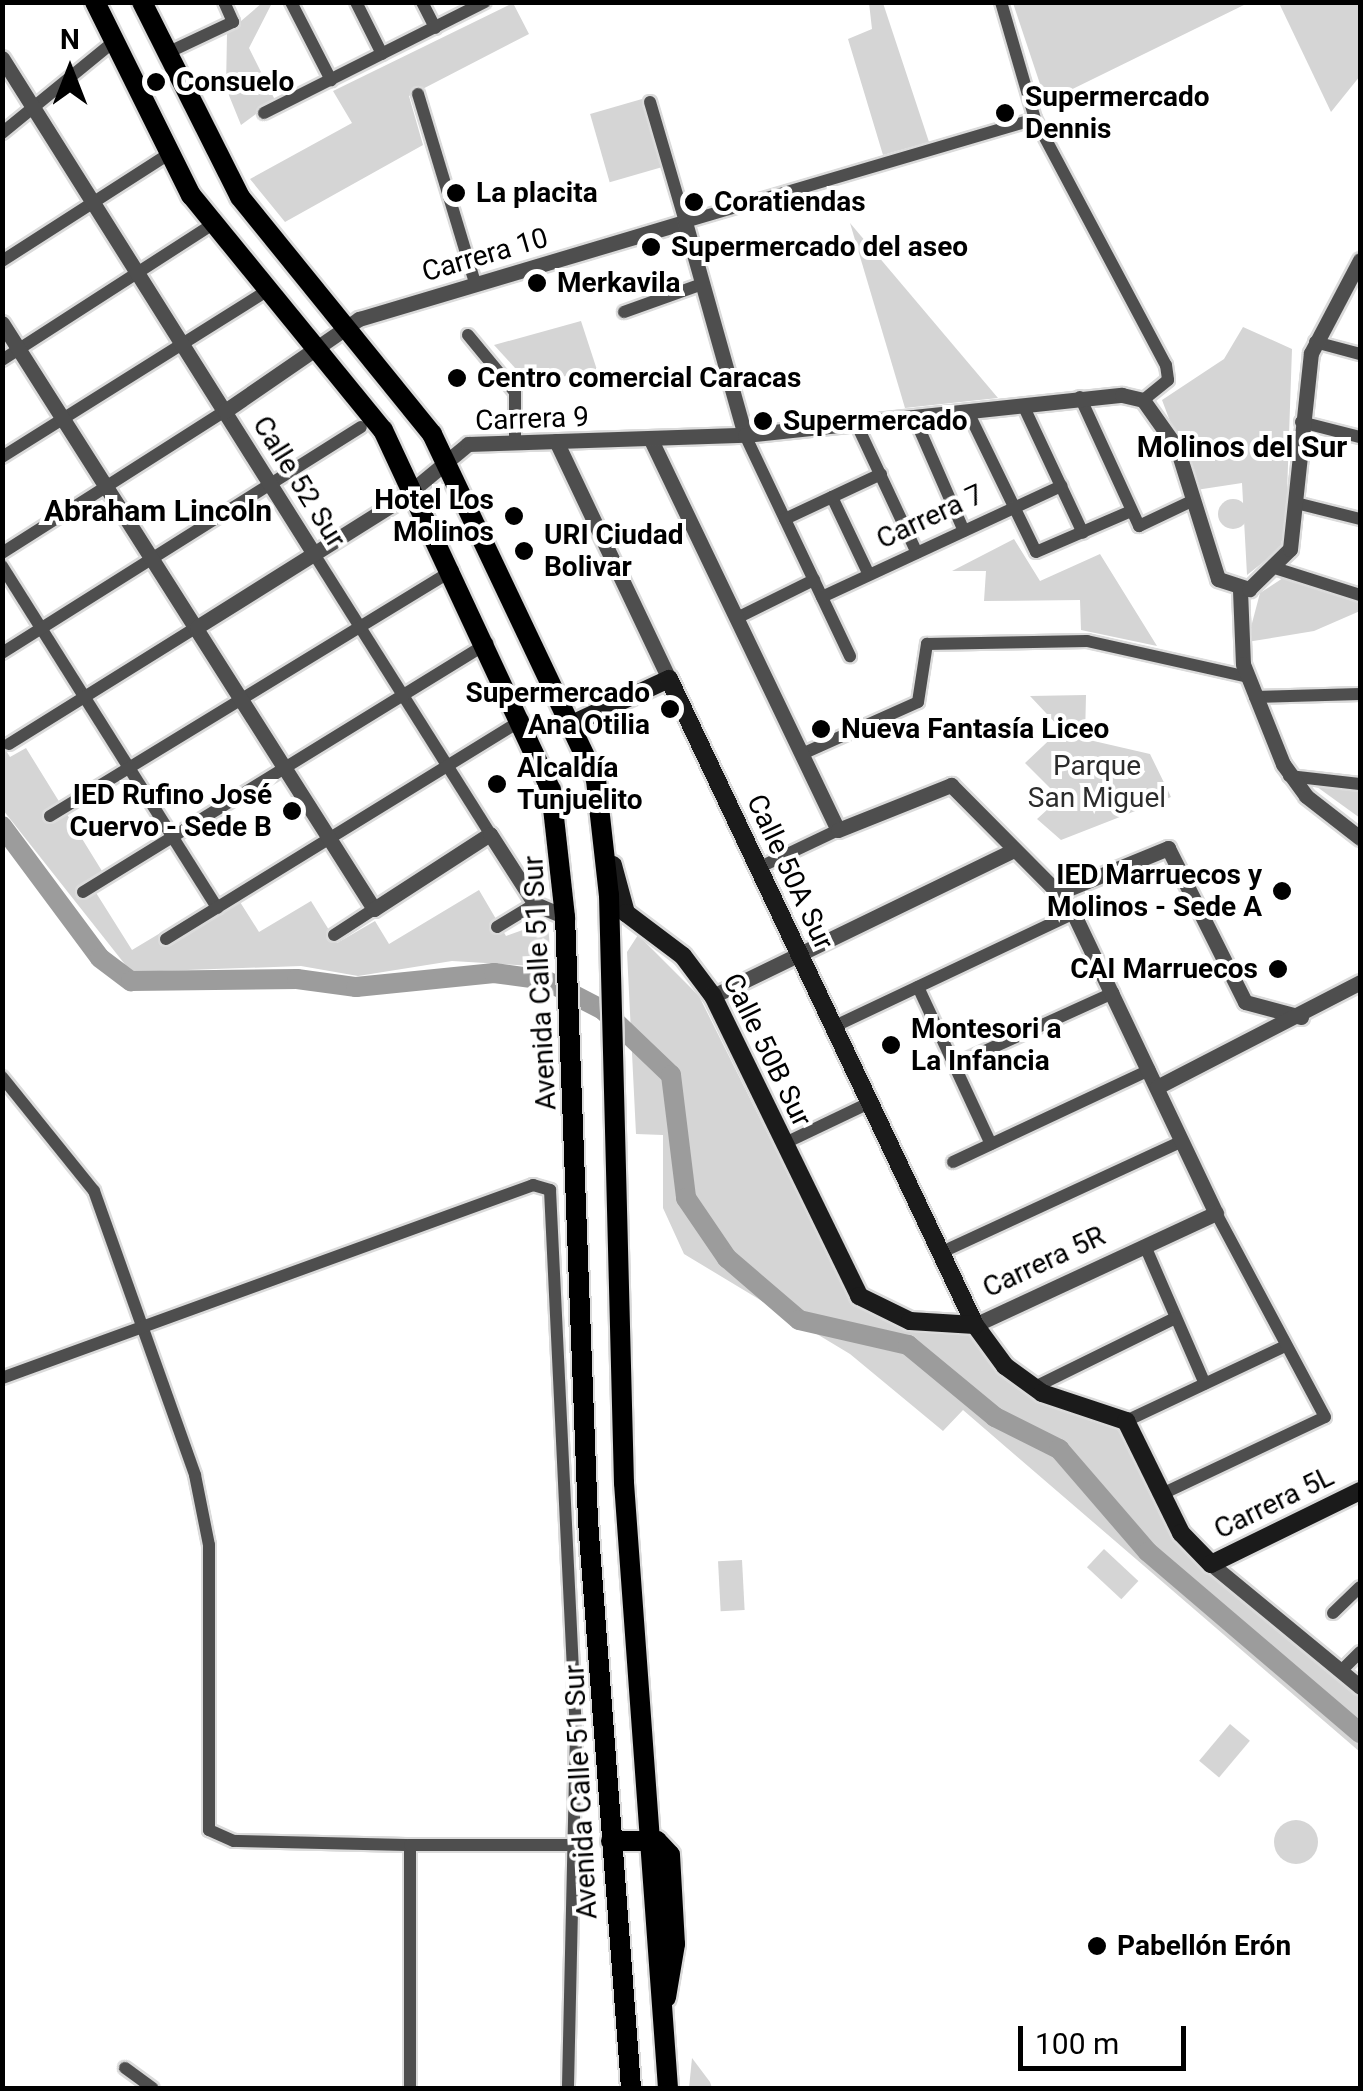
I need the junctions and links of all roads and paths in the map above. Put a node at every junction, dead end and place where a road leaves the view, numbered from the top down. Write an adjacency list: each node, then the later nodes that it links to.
1 (95, 2): 10 (main road, Avenida Calle 51 Sur)
2 (142, 2): 11 (main road)
3 (224, 2): 11 (street)
4 (290, 2): 14 (street)
5 (356, 2): 12 (street)
6 (422, 2): 9 (street)
7 (1001, 2): 19 (street)
8 (484, 3): 9 (street)
9 (435, 28): 12 (street)
10 (113, 42): 17 (street); 21 (main road, Avenida Calle 51 Sur)
11 (167, 53): 33 (main road)
12 (382, 54): 14 (street)
13 (2, 58): 17 (street, Calle 52 Sur)
14 (331, 80): 18 (street)
15 (418, 94): 28 (street)
16 (650, 102): 23 (street)
17 (32, 109): 20 (street); 22 (street, Calle 52 Sur)
18 (264, 113)
19 (1036, 119): 23 (street, Carrera 10); 42 (street)
20 (2, 133)
21 (167, 155): 22 (street); 24 (main road, Avenida Calle 51 Sur)
22 (92, 204): 25 (street); 27 (street, Calle 52 Sur)
23 (685, 222): 28 (street, Carrera 10); 29 (street)
24 (213, 224): 27 (street); 30 (main road, Avenida Calle 51 Sur)
25 (2, 261)
26 (1358, 269): 35 (street)
27 (136, 273): 36 (street, Calle 52 Sur); 37 (street)
28 (475, 283): 33 (street, Carrera 10)
29 (702, 284): 31 (street); 51 (street)
30 (266, 290): 36 (street); 38 (main road, Avenida Calle 51 Sur)
31 (624, 312)
32 (2, 324): 37 (street)
33 (346, 328): 38 (street, Carrera 10); 57 (main road)
34 (468, 335): 53 (street)
35 (1316, 342): 39 (street); 48 (street)
36 (182, 344): 44 (street, Calle 52 Sur); 46 (street)
37 (19, 349): 40 (street); 46 (street)
38 (319, 351): 44 (street, Carrera 10); 62 (main road, Avenida Calle 51 Sur)
39 (1360, 354)
40 (2, 360)
41 (1080, 397): 42 (street, Carrera 9); 43 (street, Carrera 9); 67 (street)
42 (1143, 400): 64 (street)
43 (1022, 405): 45 (street, Carrera 9); 61 (street)
44 (225, 411): 59 (street, Calle 52 Sur); 60 (street, Carrera 10)
45 (969, 414): 47 (street, Carrera 9); 66 (street)
46 (64, 419): 56 (street); 60 (street)
47 (915, 419): 49 (street, Carrera 9); 70 (street)
48 (1301, 422): 52 (street); 65 (street)
49 (857, 425): 51 (street, Carrera 9); 58 (street)
50 (361, 427): 59 (street)
51 (745, 435): 55 (street, Carrera 9); 69 (street)
52 (1360, 437)
53 (516, 441): 54 (street, Carrera 9); 57 (street, Carrera 9)
54 (556, 442): 55 (street, Carrera 9); 92 (street, Calle 50A Sur)
55 (652, 442): 84 (street)
56 (2, 457)
57 (445, 460): 62 (street, Carrera 9); 99 (main road)
58 (880, 474): 63 (street); 73 (street)
59 (270, 484): 74 (street, Calle 52 Sur); 75 (street)
60 (107, 486): 72 (street, Carrera 10); 75 (street)
61 (1061, 486): 66 (street, Carrera 7); 71 (street)
62 (413, 490): 74 (street, Carrera 9); 77 (main road, Avenida Calle 51 Sur)
63 (832, 497): 69 (street); 79 (street)
64 (1194, 500): 67 (street); 81 (street)
65 (1296, 503): 68 (street); 78 (street)
66 (1014, 508): 70 (street, Carrera 7); 71 (street)
67 (1131, 511): 71 (street)
68 (1360, 519)
69 (785, 520): 80 (street)
70 (964, 531): 73 (street, Carrera 7)
71 (1083, 533)
72 (2, 553)
73 (918, 553): 79 (street, Carrera 7)
74 (314, 554): 85 (street, Calle 52 Sur); 86 (street, Carrera 9)
75 (153, 558): 86 (street); 87 (street)
76 (2, 566): 87 (street)
77 (452, 570): 85 (street); 88 (main road, Avenida Calle 51 Sur)
78 (1278, 570): 81 (street); 82 (street)
79 (869, 575): 83 (street, Carrera 7)
80 (814, 580): 83 (street); 84 (street)
81 (1240, 590): 91 (street)
82 (1360, 595)
83 (822, 597): 90 (street)
84 (736, 618): 101 (street)
85 (361, 626): 93 (street, Calle 52 Sur); 97 (street)
86 (197, 627): 95 (street, Carrera 9); 97 (street)
87 (41, 628): 89 (street); 95 (street)
88 (488, 642): 93 (street); 98 (main road, Avenida Calle 51 Sur)
89 (2, 653)
90 (850, 656)
91 (1248, 678): 96 (street); 101 (street)
92 (669, 679): 99 (main road); 115 (main road, Calle 50A Sur)
93 (404, 694): 102 (street, Calle 52 Sur); 103 (street)
94 (1360, 694): 96 (street)
95 (84, 697): 100 (street, Carrera 9); 104 (street)
96 (1255, 697): 105 (street)
97 (242, 699): 103 (street); 104 (street)
98 (525, 718): 102 (street); 122 (main road, Avenida Calle 51 Sur)
99 (572, 724): 107 (main road)
100 (9, 744)
101 (802, 754): 109 (street)
102 (448, 765): 110 (street, Calle 52 Sur); 112 (street)
103 (285, 767): 111 (street); 112 (street)
104 (129, 768): 108 (street); 111 (street)
105 (1290, 776): 106 (street); 113 (street)
106 (1360, 784)
107 (602, 811): 130 (main road, Calle 50B Sur); 162 (main road)
108 (50, 816)
109 (838, 830): 114 (street); 115 (street)
110 (490, 834): 118 (street, Calle 52 Sur); 120 (street)
111 (172, 836): 116 (street); 119 (street)
112 (330, 838): 119 (street); 120 (street)
113 (1360, 838)
114 (1014, 850): 117 (street); 126 (street)
115 (758, 868): 126 (main road, Calle 50A Sur)
116 (83, 892)
117 (1058, 893): 121 (street); 131 (street)
118 (535, 904): 122 (street); 123 (street)
119 (216, 908): 125 (street)
120 (374, 908): 124 (street)
121 (1076, 912): 128 (street); 129 (street)
122 (566, 916): 163 (main road, Avenida Calle 51 Sur)
123 (497, 927)
124 (334, 935)
125 (166, 939)
126 (799, 954): 130 (street); 132 (main road, Calle 50A Sur)
127 (1360, 982): 131 (street)
128 (918, 988): 132 (street); 133 (street)
129 (1113, 993): 133 (street); 134 (street)
130 (713, 996): 139 (main road, Calle 50B Sur)
131 (1301, 1016): 136 (street)
132 (834, 1028): 137 (main road, Calle 50A Sur)
133 (954, 1065): 140 (street)
134 (1149, 1070): 136 (street); 140 (street)
135 (2, 1078): 148 (street)
136 (1157, 1087): 138 (street)
137 (870, 1103): 139 (street); 144 (main road, Calle 50A Sur)
138 (1182, 1141): 142 (street); 144 (street)
139 (783, 1144): 145 (main road, Calle 50B Sur)
140 (990, 1144): 141 (street)
141 (953, 1162)
142 (1216, 1213): 143 (street, Carrera 5R); 149 (street)
143 (1144, 1246): 146 (street); 147 (street, Carrera 5R)
144 (940, 1252): 147 (main road, Calle 50A Sur)
145 (846, 1278): 147 (main road, Carrera 5R)
146 (1176, 1318): 151 (street); 152 (street)
147 (974, 1325): 152 (main road, Calle 50A Sur)
148 (142, 1328): 150 (street); 164 (street); 165 (street)
149 (1280, 1348): 151 (street); 155 (street)
150 (2, 1378)
151 (1205, 1384): 153 (street)
152 (1033, 1388): 153 (main road)
153 (1126, 1422): 155 (main road)
154 (1360, 1492): 156 (main road, Carrera 5L)
155 (1162, 1494): 156 (main road)
156 (1212, 1564): 160 (street)
157 (1360, 1587): 158 (street)
158 (1333, 1612)
159 (1360, 1652): 160 (street)
160 (1342, 1670): 161 (street)
161 (1360, 1688)
162 (650, 1840): 163 (main road); 171 (main road)
163 (611, 1841): 170 (main road, Avenida Calle 51 Sur)
164 (410, 1845): 165 (street); 168 (street)
165 (567, 1845): 169 (street)
166 (125, 2068): 167 (street)
167 (152, 2088)
168 (410, 2088)
169 (568, 2088)
170 (630, 2088)
171 (668, 2088)

